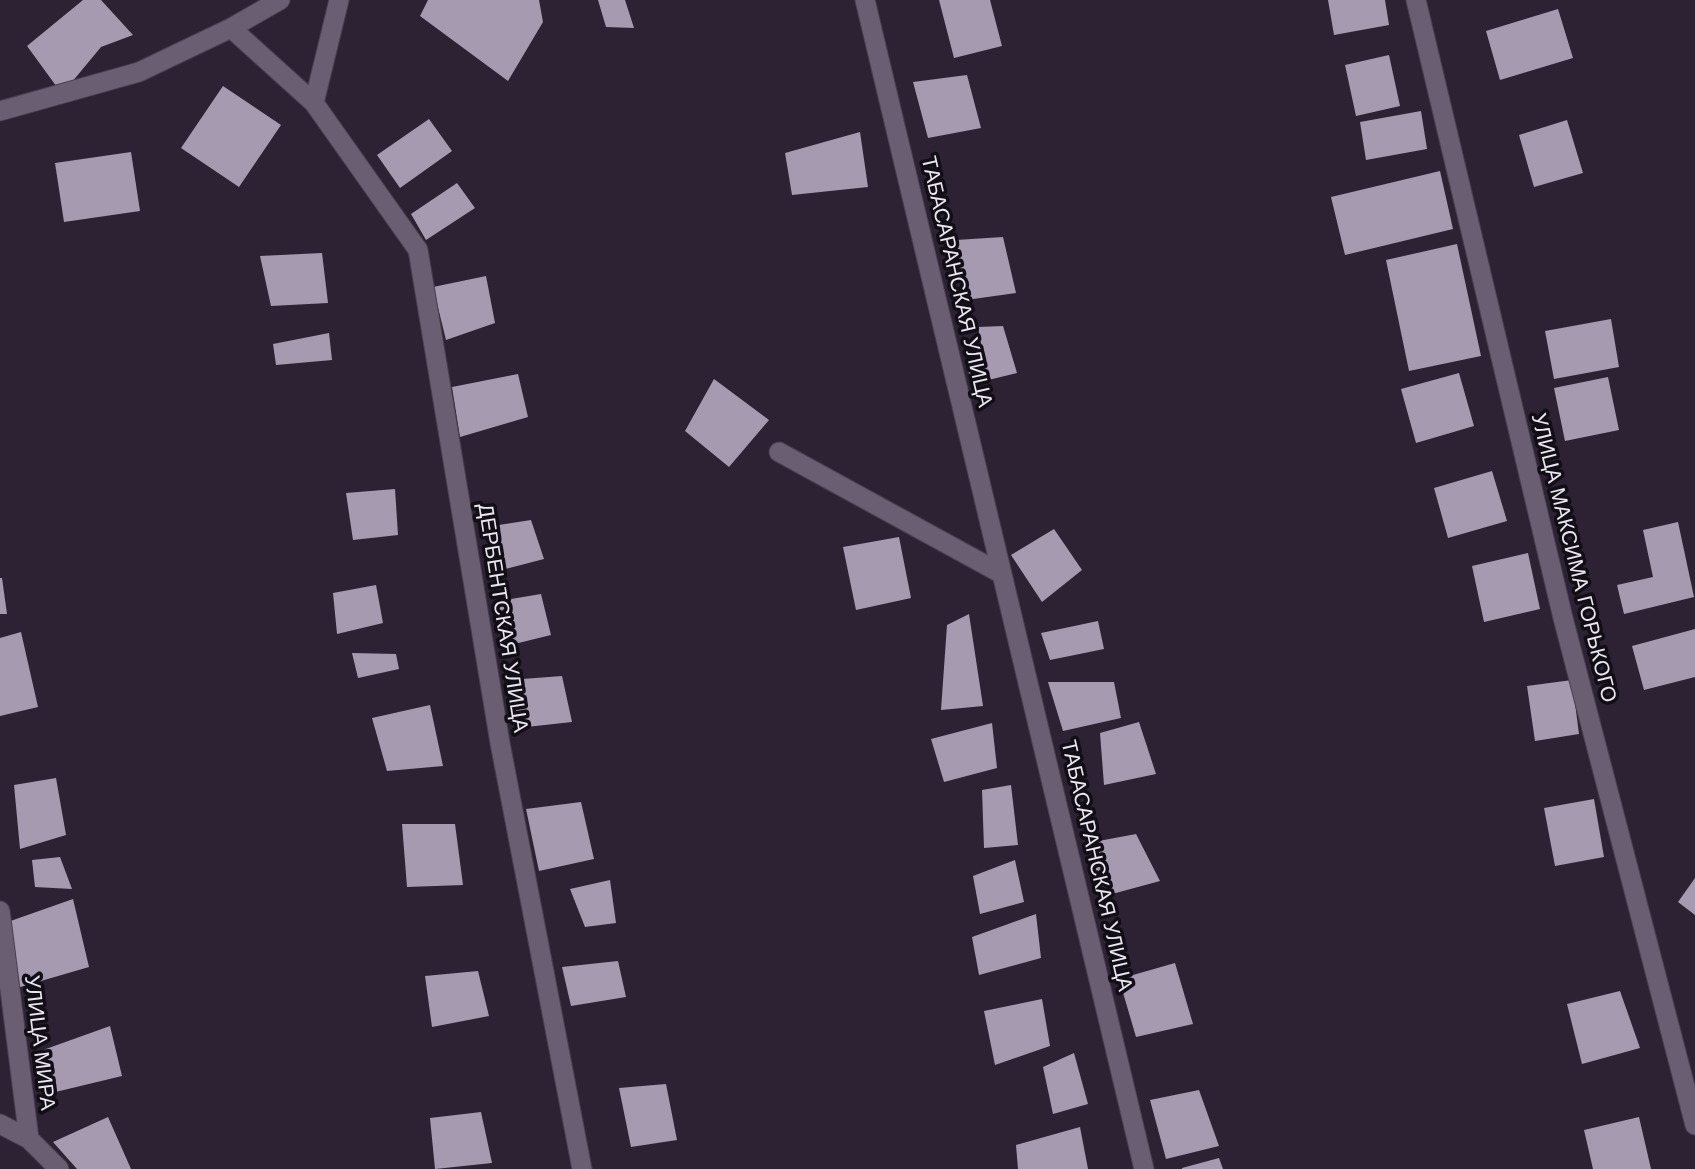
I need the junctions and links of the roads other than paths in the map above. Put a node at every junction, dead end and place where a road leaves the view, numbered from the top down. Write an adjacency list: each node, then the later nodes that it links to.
1 (280, 0): 5 (street)
2 (339, 0): 6 (street)
3 (865, 0): 9 (street, ТАБАСАРАНСКАЯ УЛИЦА)
4 (1416, 0): 12 (street, УЛИЦА МАКСИМА ГОРЬКОГО)
5 (232, 28): 6 (street, ДЕРБЕНТСКАЯ УЛИЦА); 7 (street)
6 (314, 103): 15 (street, ДЕРБЕНТСКАЯ УЛИЦА)
7 (0, 111)
8 (779, 452): 9 (street)
9 (1002, 575): 16 (street, ТАБАСАРАНСКАЯ УЛИЦА)
10 (0, 911): 13 (street, УЛИЦА МИРА)
11 (0, 1125): 13 (street)
12 (1695, 1125)
13 (29, 1139): 14 (street, УЛИЦА МИРА)
14 (58, 1169)
15 (582, 1169)
16 (1144, 1169)

